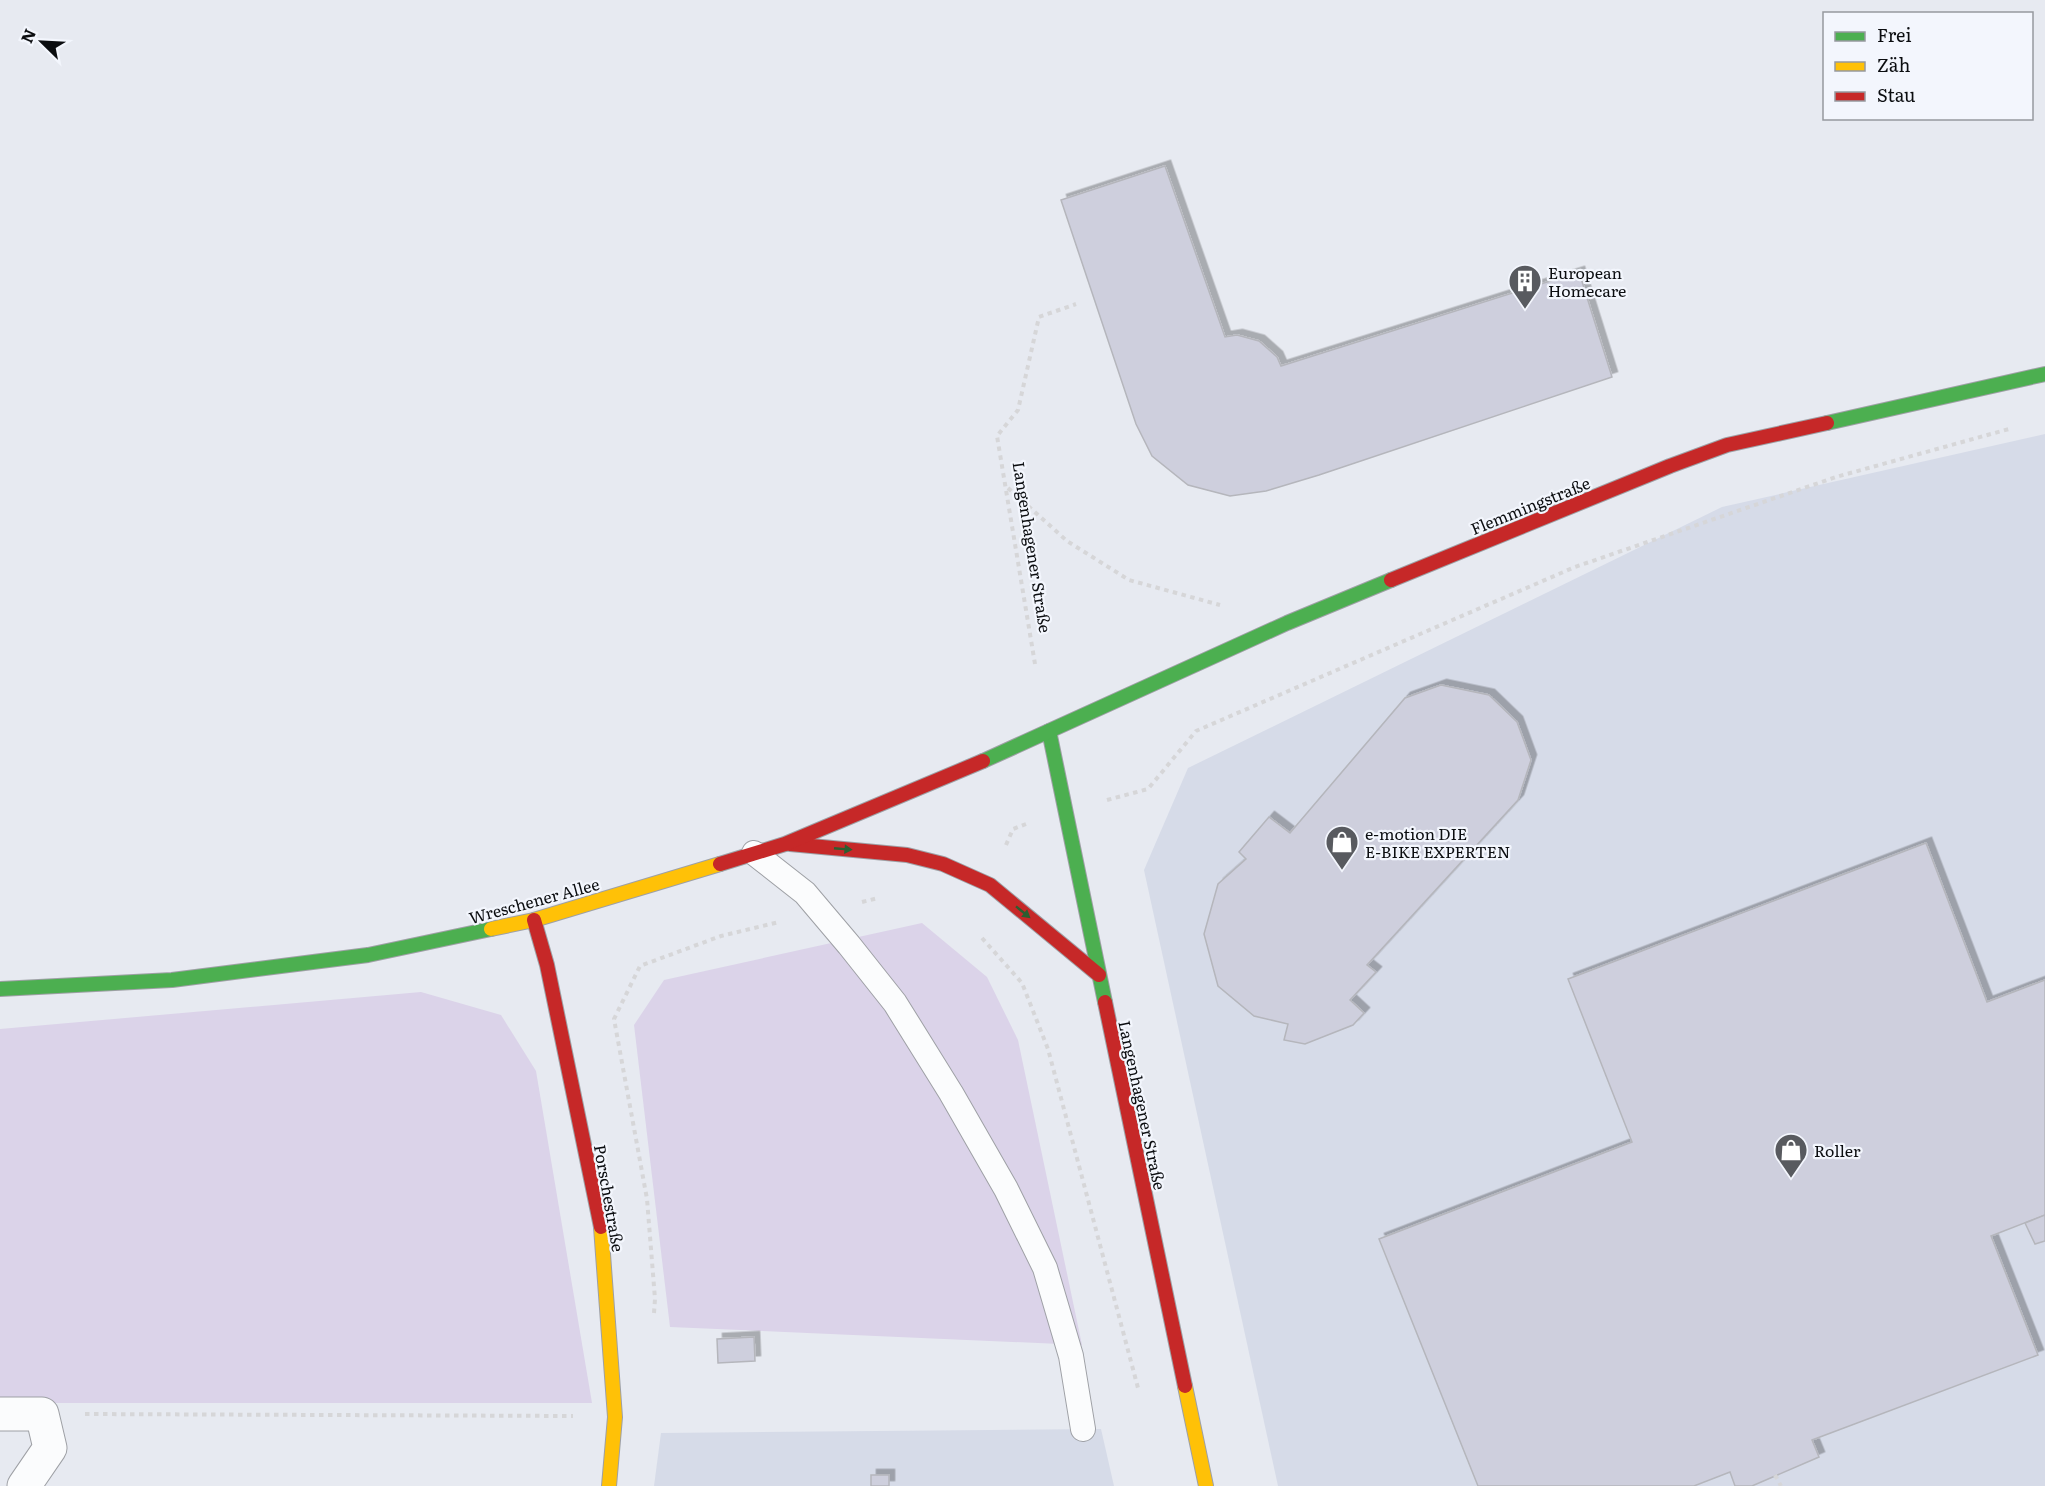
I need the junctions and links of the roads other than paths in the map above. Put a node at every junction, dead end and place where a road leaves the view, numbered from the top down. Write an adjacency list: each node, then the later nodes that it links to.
1 (2045, 374): 2 (street, Flemmingstraße)
2 (1049, 731): 3 (street, Wreschener Allee); 6 (street, Langenhagener Straße)
3 (785, 844): 4 (street, Wreschener Allee); 6 (street, one-way to 6)
4 (754, 853): 5 (street, Wreschener Allee); 9 (lane)
5 (534, 920): 7 (street, Wreschener Allee); 11 (street, Porschestraße)
6 (1099, 975): 12 (street, Langenhagener Straße)
7 (0, 989)
8 (0, 1414): 10 (street)
9 (1083, 1429)
10 (24, 1486)
11 (609, 1486)
12 (1206, 1486)

